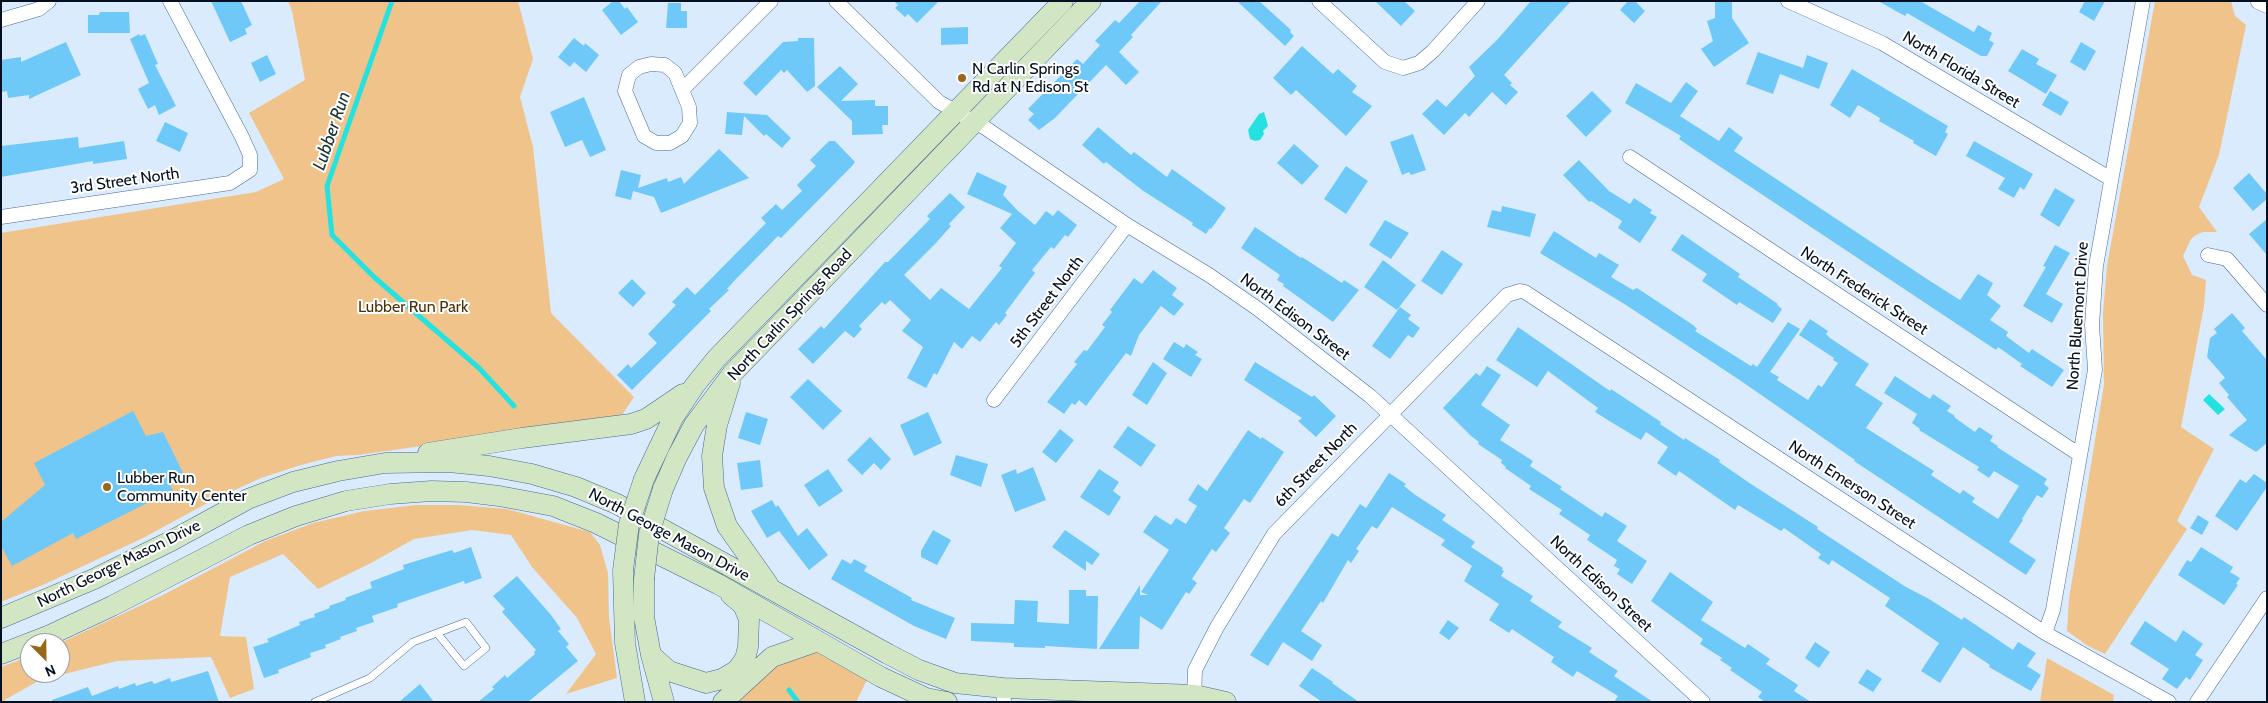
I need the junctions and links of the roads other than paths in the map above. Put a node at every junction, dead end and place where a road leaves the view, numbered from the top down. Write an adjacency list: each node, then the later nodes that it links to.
1 (49, 1): 13 (street)
2 (170, 1): 19 (street, 3rd Street North)
3 (771, 1): 14 (street)
4 (836, 1): 15 (street, North Edison Street)
5 (1062, 1): 15 (main road, North Carlin Springs Road)
6 (1091, 1): 16 (main road, North Carlin Springs Road)
7 (1319, 1): 8 (street)
8 (1478, 1)
9 (1788, 1): 18 (street, North Florida Street)
10 (2143, 1): 18 (street, North Bluemont Drive)
11 (2258, 2): 12 (street)
12 (2267, 6)
13 (1, 20)
14 (682, 90): 14 (street)
15 (956, 110): 16 (street, North Edison Street); 25 (main road, North Carlin Springs Road)
16 (974, 122): 20 (street, North Edison Street); 24 (main road, North Carlin Springs Road)
17 (1630, 157): 28 (street, North Frederick Street)
18 (2111, 179): 28 (street, North Bluemont Drive)
19 (1, 217)
20 (1127, 225): 26 (street, 5th Street North); 27 (street, North Edison Street)
21 (2208, 255): 23 (street)
22 (1520, 292): 27 (street, 6th Street North); 35 (street, North Emerson Street)
23 (2267, 305)
24 (732, 374): 31 (main road); 38 (main road, North Carlin Springs Road, bridge)
25 (695, 385): 29 (main road); 42 (main road, North Carlin Springs Road, bridge)
26 (994, 400)
27 (1391, 414): 40 (street, 6th Street North); 47 (street, North Edison Street)
28 (2080, 455): 35 (street, North Bluemont Drive)
29 (385, 463): 31 (main road, North George Mason Drive); 33 (main road, North George Mason Drive)
30 (718, 584): 36 (main road, North George Mason Drive); 37 (main road, North George Mason Drive); 38 (main road)
31 (771, 588): 39 (main road, North George Mason Drive)
32 (2267, 598): 49 (street)
33 (1, 618)
34 (437, 633): 34 (lane); 41 (lane)
35 (2045, 633): 48 (street, North Emerson Street)
36 (818, 641): 44 (main road); 45 (main road, North George Mason Drive)
37 (1, 654)
38 (651, 654): 43 (main road, North Carlin Springs Road)
39 (1004, 695): 40 (main road, North George Mason Drive)
40 (1194, 698): 46 (main road, North George Mason Drive)
41 (315, 702)
42 (636, 702)
43 (664, 702)
44 (723, 702)
45 (947, 702)
46 (1226, 702)
47 (1703, 702)
48 (2169, 702)
49 (2196, 702)

